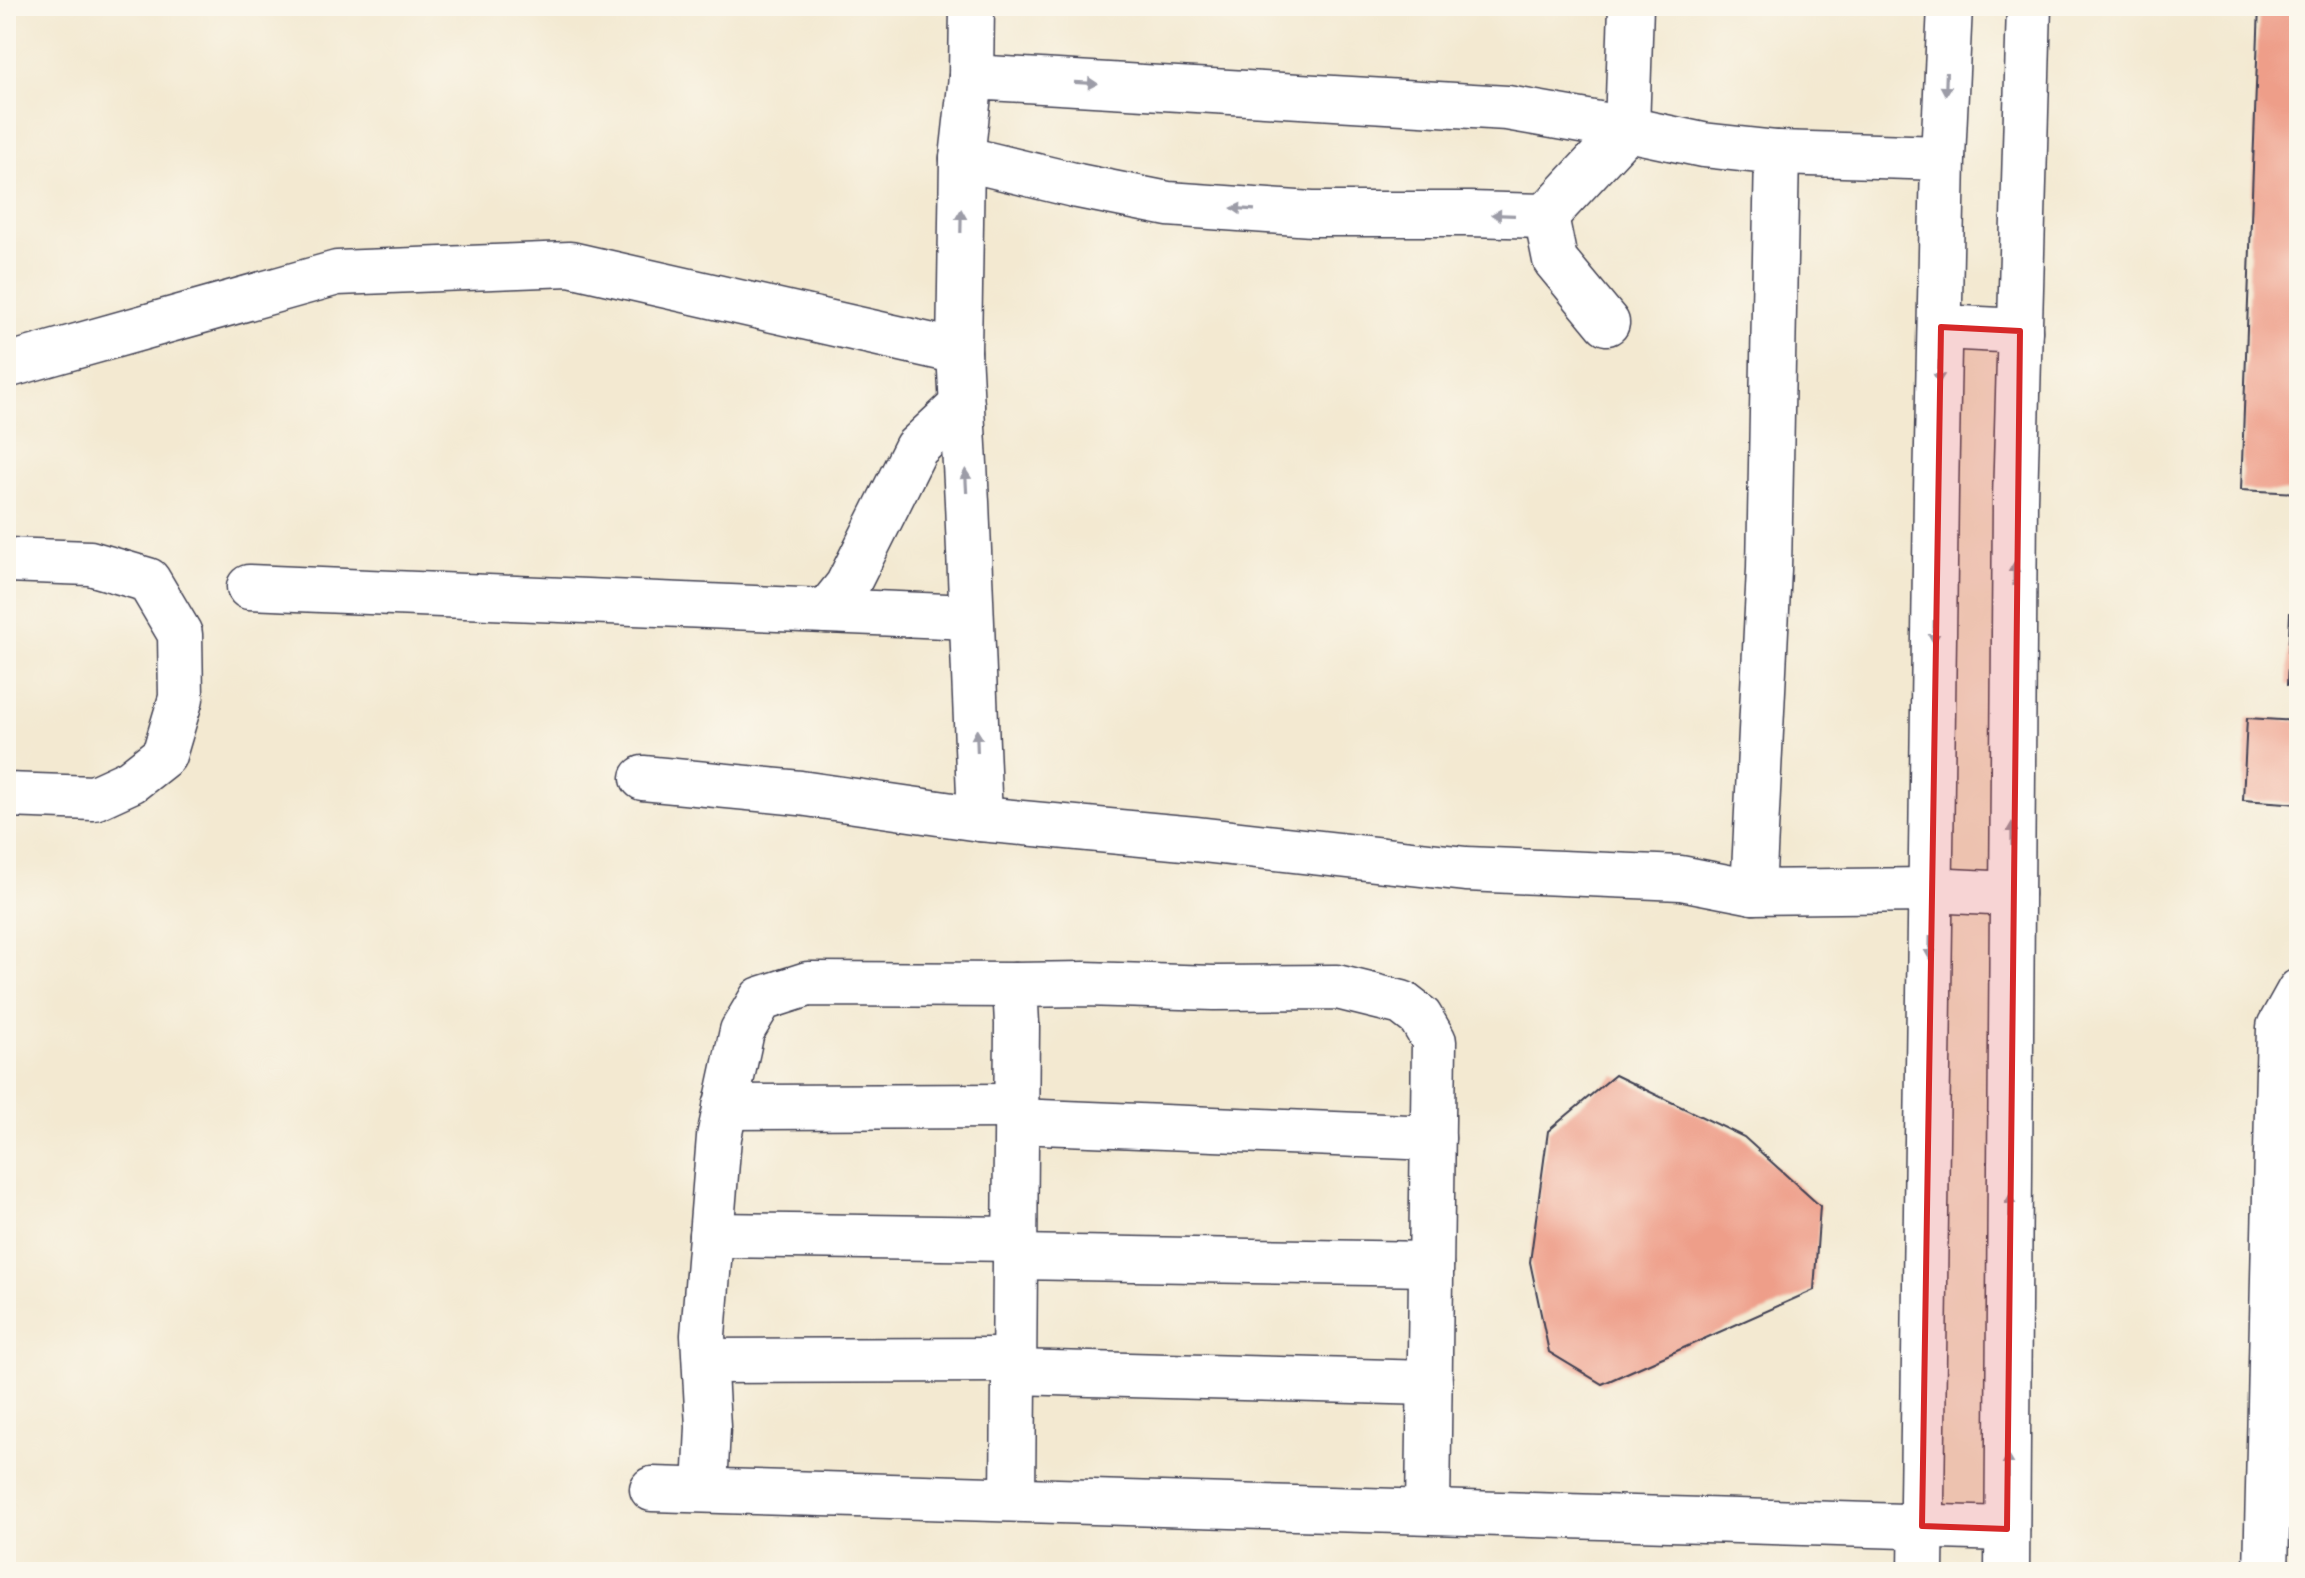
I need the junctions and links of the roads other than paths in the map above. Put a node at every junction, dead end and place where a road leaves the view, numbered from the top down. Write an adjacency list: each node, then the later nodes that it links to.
1 (972, 6): 5 (street)
2 (1631, 6): 6 (street)
3 (1950, 6): 9 (street, one-way to 9)
4 (2029, 6): 13 (street)
5 (971, 77): 6 (street, one-way to 6); 8 (street)
6 (1627, 129): 7 (street); 10 (street)
7 (1777, 153): 9 (street); 25 (street)
8 (962, 158): 10 (street, one-way to 8); 14 (street, one-way to 8)
9 (1943, 158): 12 (street)
10 (1546, 216): 11 (street)
11 (1607, 323)
12 (1941, 327): 13 (street); 24 (street, one-way to 24)
13 (2020, 331): 26 (street, one-way to 13)
14 (959, 352): 15 (street); 16 (street)
15 (6, 366)
16 (962, 405): 19 (street); 20 (street, one-way to 16)
17 (6, 560): 22 (street)
18 (249, 587): 19 (street)
19 (827, 611): 20 (street)
20 (971, 617): 23 (street, one-way to 20)
21 (643, 778): 23 (street)
22 (6, 795)
23 (980, 819): 25 (street)
24 (1930, 890): 25 (street); 26 (street); 42 (street, one-way to 42)
25 (1753, 892)
26 (2012, 894): 43 (street, one-way to 26)
27 (1015, 985): 29 (street); 30 (street); 31 (street)
28 (2299, 991): 46 (street)
29 (725, 1107): 30 (street); 32 (street)
30 (1016, 1113): 31 (street); 33 (street)
31 (1433, 1138): 34 (street)
32 (711, 1235): 33 (street); 35 (street)
33 (1015, 1248): 34 (street); 36 (street)
34 (1431, 1264): 37 (street)
35 (705, 1361): 36 (street); 39 (street)
36 (1014, 1366): 37 (street); 40 (street)
37 (1430, 1383): 41 (street)
38 (652, 1489): 39 (street)
39 (705, 1490): 40 (street)
40 (1013, 1498): 41 (street)
41 (1428, 1511): 42 (street)
42 (1922, 1526): 43 (street); 44 (street)
43 (2007, 1529): 45 (street)
44 (1921, 1572)
45 (2007, 1572)
46 (2266, 1572)

